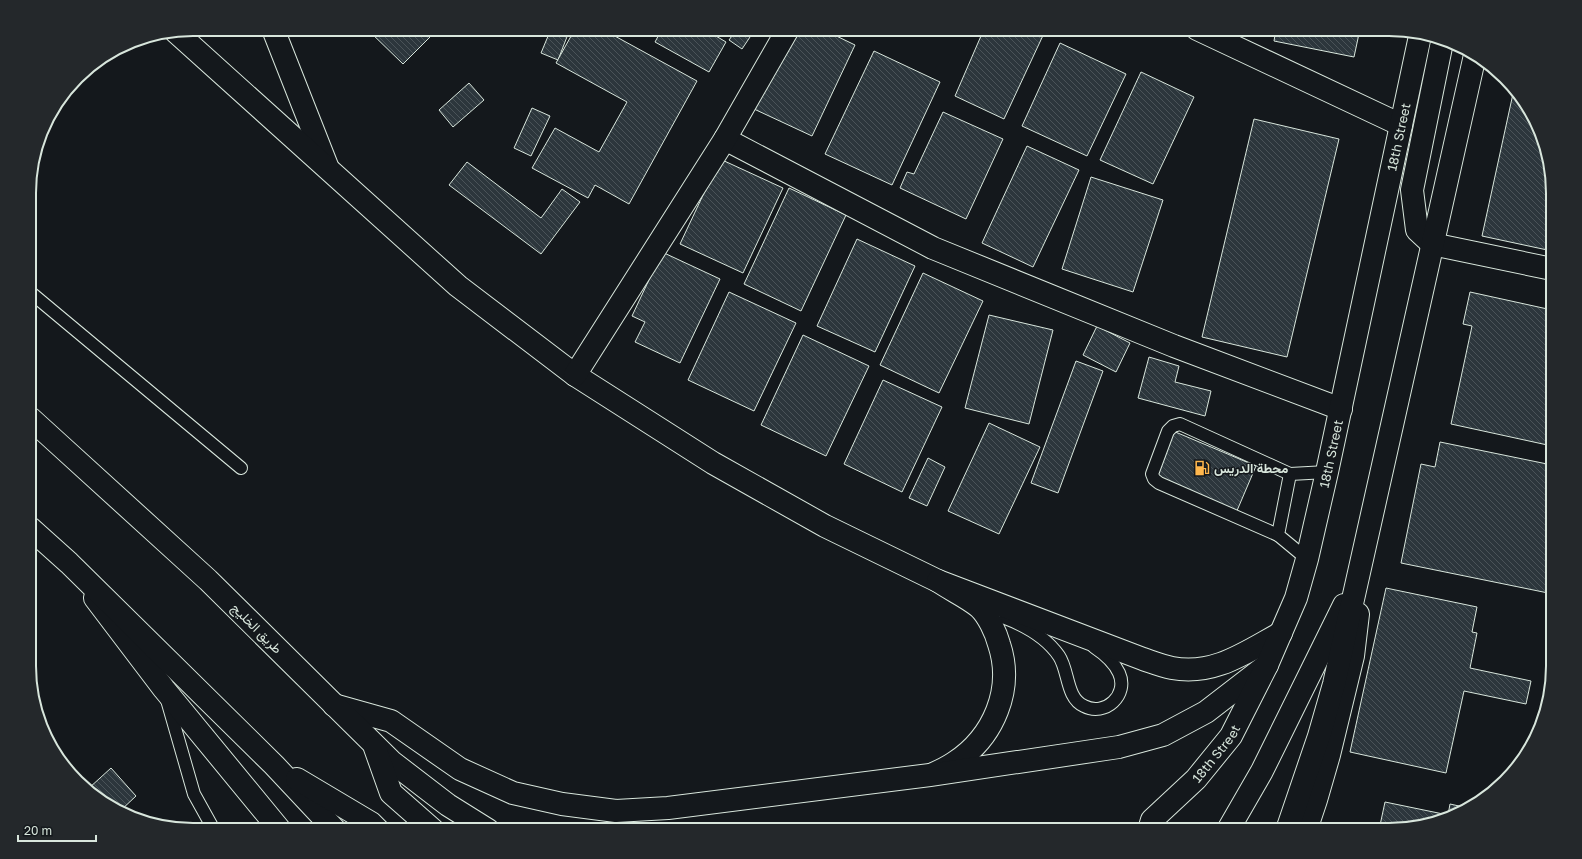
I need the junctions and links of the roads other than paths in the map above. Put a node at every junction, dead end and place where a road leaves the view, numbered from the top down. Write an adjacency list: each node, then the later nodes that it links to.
1 (181, 36): 10 (street)
2 (276, 36): 10 (street)
3 (784, 36): 9 (street)
4 (1212, 36): 8 (street)
5 (1419, 39): 8 (street, 18th Street)
6 (1441, 45): 11 (street)
7 (1474, 62): 11 (street)
8 (1401, 125): 15 (street, 18th Street)
9 (725, 139): 14 (street); 15 (street)
10 (328, 169): 14 (street)
11 (1432, 244): 12 (street); 23 (street)
12 (1546, 268)
13 (36, 297): 17 (lane)
14 (575, 375): 25 (street)
15 (1341, 409): 18 (street, 18th Street)
16 (36, 423): 31 (street, طريق الخليج)
17 (241, 468)
18 (1327, 472): 19 (lane); 22 (street, 18th Street)
19 (1290, 474): 21 (lane); 21 (lane)
20 (36, 534): 24 (street)
21 (1278, 535): 22 (lane)
22 (1307, 559): 28 (street, 18th Street)
23 (1363, 560): 42 (street); 43 (street); 44 (street)
24 (69, 564): 30 (street); 33 (street)
25 (938, 581): 26 (street); 27 (street)
26 (980, 608): 27 (lane); 34 (street)
27 (1074, 633): 28 (street)
28 (1281, 633): 29 (street, 18th Street)
29 (1267, 665): 34 (street); 41 (street, 18th Street)
30 (164, 689): 35 (lane); 36 (street)
31 (334, 705): 32 (street, طريق الخليج); 34 (street)
32 (373, 743): 39 (street); 40 (street, طريق الخليج)
33 (274, 765): 37 (street); 38 (street)
34 (930, 775)
35 (210, 823)
36 (274, 823)
37 (328, 823)
38 (371, 823)
39 (425, 823)
40 (477, 823)
41 (1151, 823)
42 (1232, 823)
43 (1289, 823)
44 (1308, 823)

